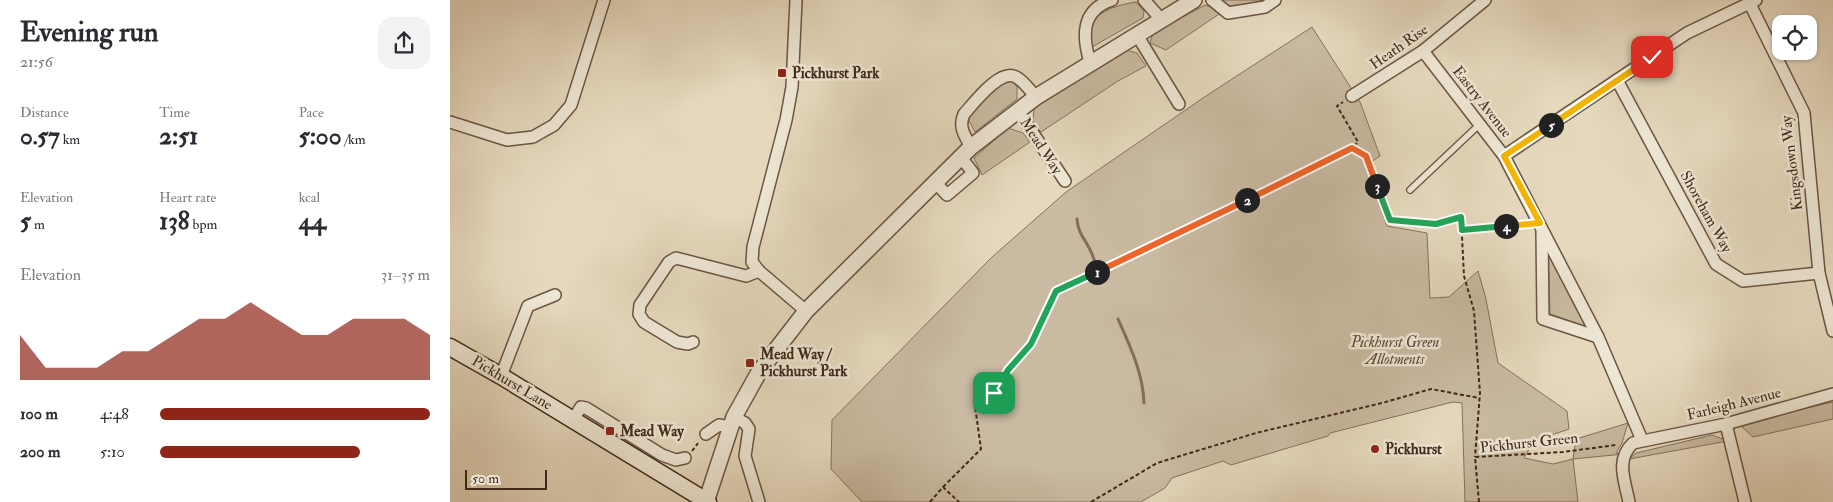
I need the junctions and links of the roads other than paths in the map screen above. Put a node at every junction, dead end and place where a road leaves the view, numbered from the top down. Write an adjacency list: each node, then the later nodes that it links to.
1 (604, 0): 19 (street)
2 (796, 0): 26 (street)
3 (1112, 0): 13 (street)
4 (1144, 0): 10 (street)
5 (1194, 0): 10 (street, Mead Way)
6 (1212, 0): 7 (street)
7 (1275, 0)
8 (1485, 0): 12 (street, Heath Rise)
9 (1752, 1): 14 (street); 27 (street, Kingsdown Way)
10 (1161, 19): 11 (street, Mead Way)
11 (1137, 35): 13 (street, Mead Way); 17 (street)
12 (1423, 51): 15 (street, Heath Rise); 20 (street, Eastry Avenue)
13 (1090, 62): 16 (street, Mead Way)
14 (1617, 80): 22 (street); 27 (street, Shoreham Way)
15 (1352, 96)
16 (1036, 97): 18 (street, Mead Way); 21 (street, Mead Way)
17 (1179, 104)
18 (1018, 111): 21 (street, Mead Way); 23 (street, Mead Way)
19 (450, 122)
20 (1480, 124): 22 (street, Eastry Avenue); 24 (lane)
21 (966, 152): 29 (street, Mead Way)
22 (1504, 156): 25 (street, Eastry Avenue)
23 (1064, 181)
24 (1410, 190)
25 (1541, 225): 31 (street, Eastry Avenue); 31 (street, Eastry Avenue)
26 (759, 271): 29 (street); 32 (street)
27 (1820, 273): 30 (street, Kingsdown Way)
28 (555, 295): 34 (street)
29 (806, 311): 37 (street, Mead Way)
30 (1833, 331)
31 (1598, 338): 40 (street, Eastry Avenue)
32 (693, 342)
33 (450, 347): 34 (main road, Pickhurst Lane)
34 (501, 376): 36 (main road, Pickhurst Lane)
35 (1833, 394): 38 (street, Farleigh Avenue)
36 (573, 420): 41 (street); 42 (main road, Pickhurst Lane)
37 (732, 422): 39 (street); 42 (street, Mead Way); 43 (street)
38 (1726, 424): 40 (street, Farleigh Avenue); 45 (street)
39 (706, 434)
40 (1642, 440): 44 (street, Farleigh Avenue)
41 (685, 458)
42 (706, 502)
43 (759, 502)
44 (1629, 502)
45 (1745, 502)

